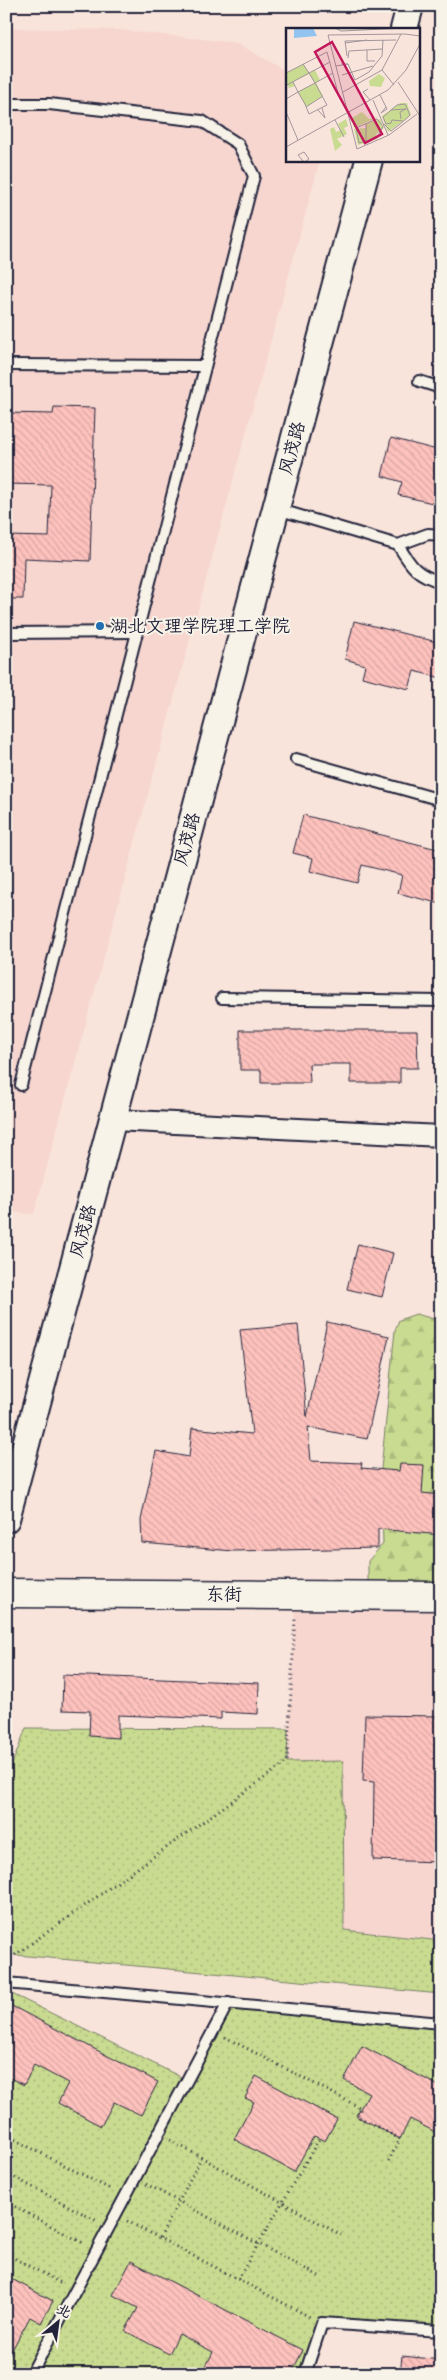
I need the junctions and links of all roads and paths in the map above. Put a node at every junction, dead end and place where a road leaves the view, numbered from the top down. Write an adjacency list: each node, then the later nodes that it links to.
1 (410, 6): 2 (street)
2 (404, 28)
3 (6, 104): 6 (lane)
4 (369, 161): 9 (street, 风茂路)
5 (6, 365): 6 (lane)
6 (205, 366): 13 (lane)
7 (419, 382): 8 (lane)
8 (441, 388)
9 (276, 508): 11 (lane); 20 (street, 风茂路)
10 (441, 535): 11 (lane)
11 (398, 545): 12 (lane)
12 (441, 582)
13 (137, 632): 14 (lane); 19 (lane)
14 (6, 633)
15 (296, 759): 16 (lane)
16 (441, 800)
17 (222, 998): 18 (lane)
18 (441, 1001)
19 (21, 1085)
20 (113, 1120): 21 (street); 22 (street, 风茂路)
21 (441, 1136)
22 (6, 1519)
23 (6, 1593): 24 (main road, 东街)
24 (296, 1595): 25 (main road, 东街); 26 (path)
25 (441, 1596)
26 (16, 1955)
27 (6, 1982): 28 (lane)
28 (228, 2003): 29 (lane); 30 (lane)
29 (441, 2022)
30 (213, 2031): 31 (lane); 35 (path)
31 (158, 2134): 34 (path); 37 (lane)
32 (6, 2135): 38 (path)
33 (319, 2139): 41 (path)
34 (201, 2158): 40 (path); 41 (path)
35 (388, 2162)
36 (6, 2172): 43 (path)
37 (135, 2178): 38 (lane); 40 (path)
38 (125, 2197): 42 (lane)
39 (6, 2202): 47 (path)
40 (178, 2202): 45 (path); 46 (path)
41 (282, 2202): 44 (path); 46 (path)
42 (115, 2215): 43 (lane); 45 (path)
43 (109, 2227): 47 (lane)
44 (341, 2235)
45 (160, 2238): 50 (path)
46 (258, 2244): 49 (path); 50 (path)
47 (97, 2250): 51 (lane)
48 (6, 2254): 51 (path)
49 (319, 2276)
50 (238, 2280): 52 (path)
51 (75, 2291): 54 (lane)
52 (322, 2323): 53 (lane); 55 (lane)
53 (441, 2331)
54 (31, 2374)
55 (305, 2374)

